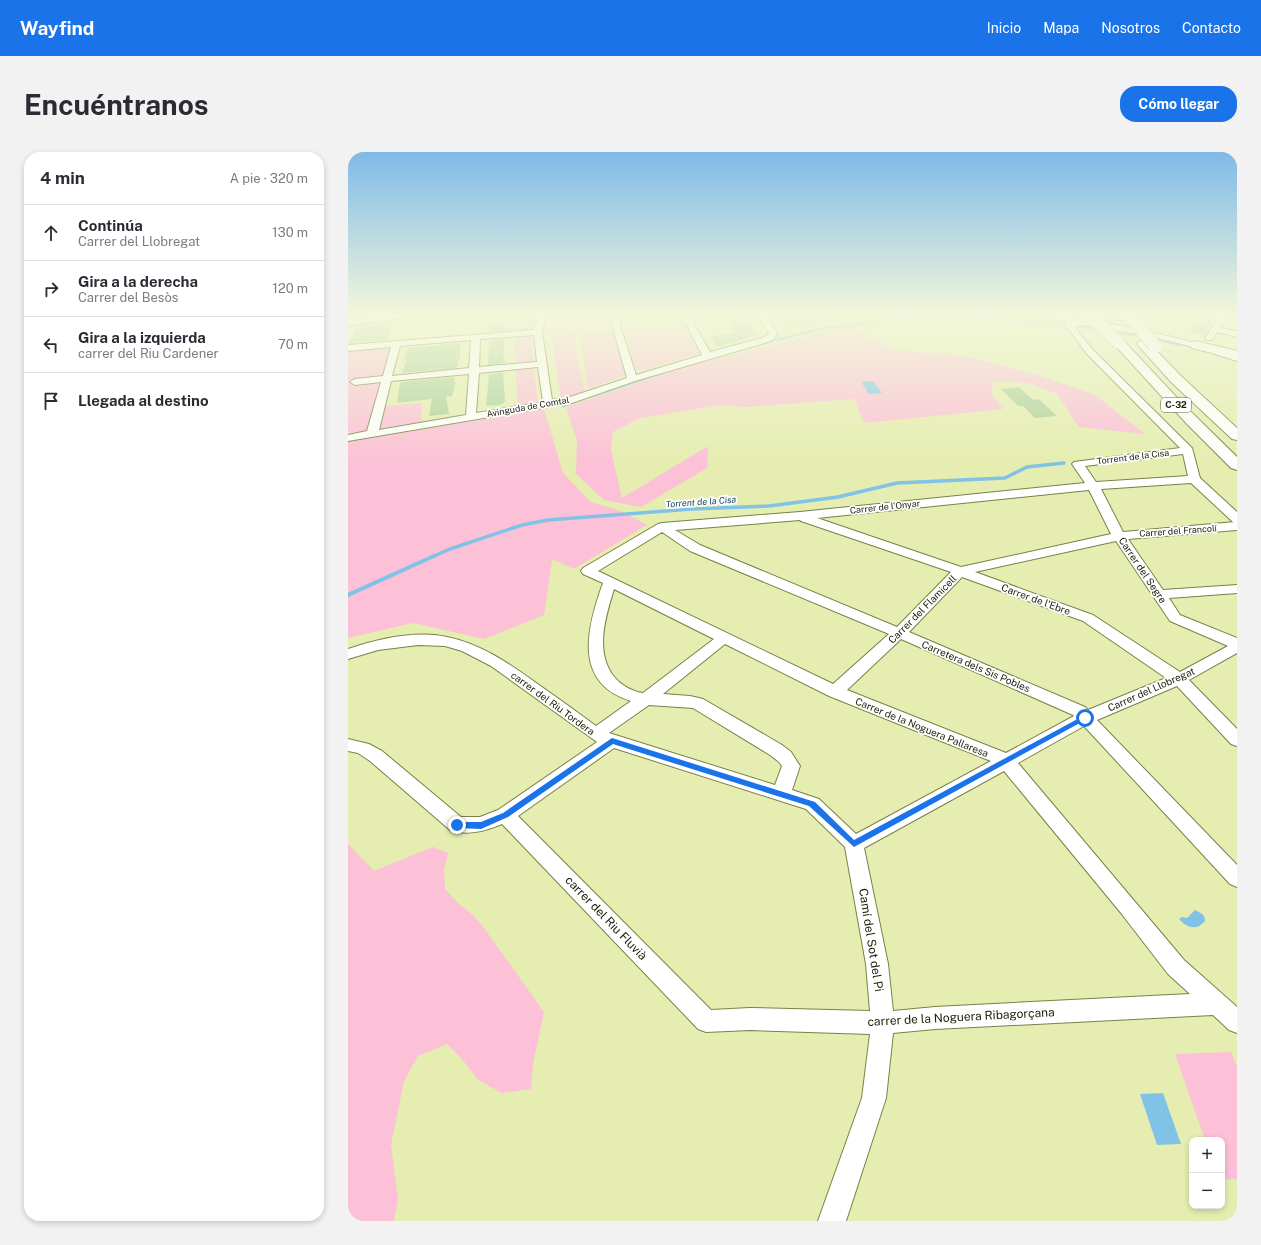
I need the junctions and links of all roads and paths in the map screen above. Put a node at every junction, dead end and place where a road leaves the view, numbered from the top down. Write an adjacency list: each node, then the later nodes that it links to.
1 (390, 364): 10 (street)
2 (474, 364): 9 (street)
3 (542, 364): 9 (street); 13 (street)
4 (628, 364): 11 (street)
5 (681, 364): 11 (street, Avinguda de Comtal)
6 (1102, 364): 18 (street)
7 (1138, 364): 20 (highway, C-32)
8 (1167, 364): 16 (highway, bridge)
9 (474, 370): 10 (street); 14 (street)
10 (386, 379): 12 (street); 15 (street)
11 (632, 379): 13 (street, Avinguda de Comtal)
12 (355, 382)
13 (548, 405): 14 (street, Avinguda de Comtal)
14 (471, 417): 15 (street, Avinguda de Comtal)
15 (372, 434): 17 (street, Avinguda de Comtal)
16 (1236, 435)
17 (348, 438)
18 (1188, 450): 19 (street, Torrent de la Cisa); 21 (street)
19 (1078, 464): 22 (street, Carrer del Segre)
20 (1237, 464)
21 (1194, 479): 22 (street, Carrer de l'Onyar); 24 (street)
22 (1093, 486): 23 (street, Carrer de l'Onyar); 27 (street, Carrer del Segre)
23 (800, 516): 26 (street, Carrer de l'Onyar); 29 (street, Carrer de l'Ebre)
24 (1237, 519)
25 (1237, 526): 27 (street, Carrer del Francolí)
26 (662, 528): 28 (street, Carrer de l'Onyar); 33 (street, Carretera dels Sis Pobles)
27 (1119, 536): 29 (street, Carrer del Flamicell); 32 (street, Carrer del Segre)
28 (588, 571): 30 (street, Carrer de la Noguera Pallaresa)
29 (960, 571): 33 (street, Carrer del Flamicell); 38 (street, Carrer de l'Ebre)
30 (610, 582): 34 (street, Carrer de la Noguera Pallaresa); 40 (street)
31 (1237, 589): 32 (street)
32 (1159, 595): 35 (street, Carrer del Segre)
33 (899, 633): 39 (street, Carrer del Flamicell); 41 (street, Carretera dels Sis Pobles)
34 (724, 638): 39 (street, Carrer de la Noguera Pallaresa); 40 (street)
35 (1237, 644)
36 (1237, 647): 38 (street, Carrer del Llobregat)
37 (348, 654): 42 (street, carrer del Riu Tordera)
38 (1179, 679): 41 (street, Carrer del Llobregat); 43 (street, Carrer de l'Ebre)
39 (835, 692): 45 (street, Carrer de la Noguera Pallaresa)
40 (646, 698): 42 (street); 46 (street)
41 (1085, 718): 45 (street, Carrer del Llobregat); 49 (street, Carretera dels Sis Pobles)
42 (604, 738): 46 (street, carrer del Riu Tordera); 47 (street)
43 (1237, 740)
44 (348, 745): 47 (street)
45 (1005, 760): 48 (street, Carrer del Llobregat); 50 (street, Carrer de la Noguera Pallaresa)
46 (781, 795): 48 (street, carrer del Riu Tordera)
47 (505, 815): 51 (street, carrer del Riu Fluvià)
48 (854, 844): 53 (street, Camí del Sot del Pi)
49 (1237, 878)
50 (1216, 1004): 52 (street, Carrer de la Noguera Pallaresa); 53 (street, carrer de la Noguera Ribagorçana)
51 (706, 1021): 53 (street, carrer de la Noguera Ribagorçana)
52 (1237, 1022)
53 (883, 1023): 54 (street, Camí del Sot del Pi)
54 (832, 1221)

